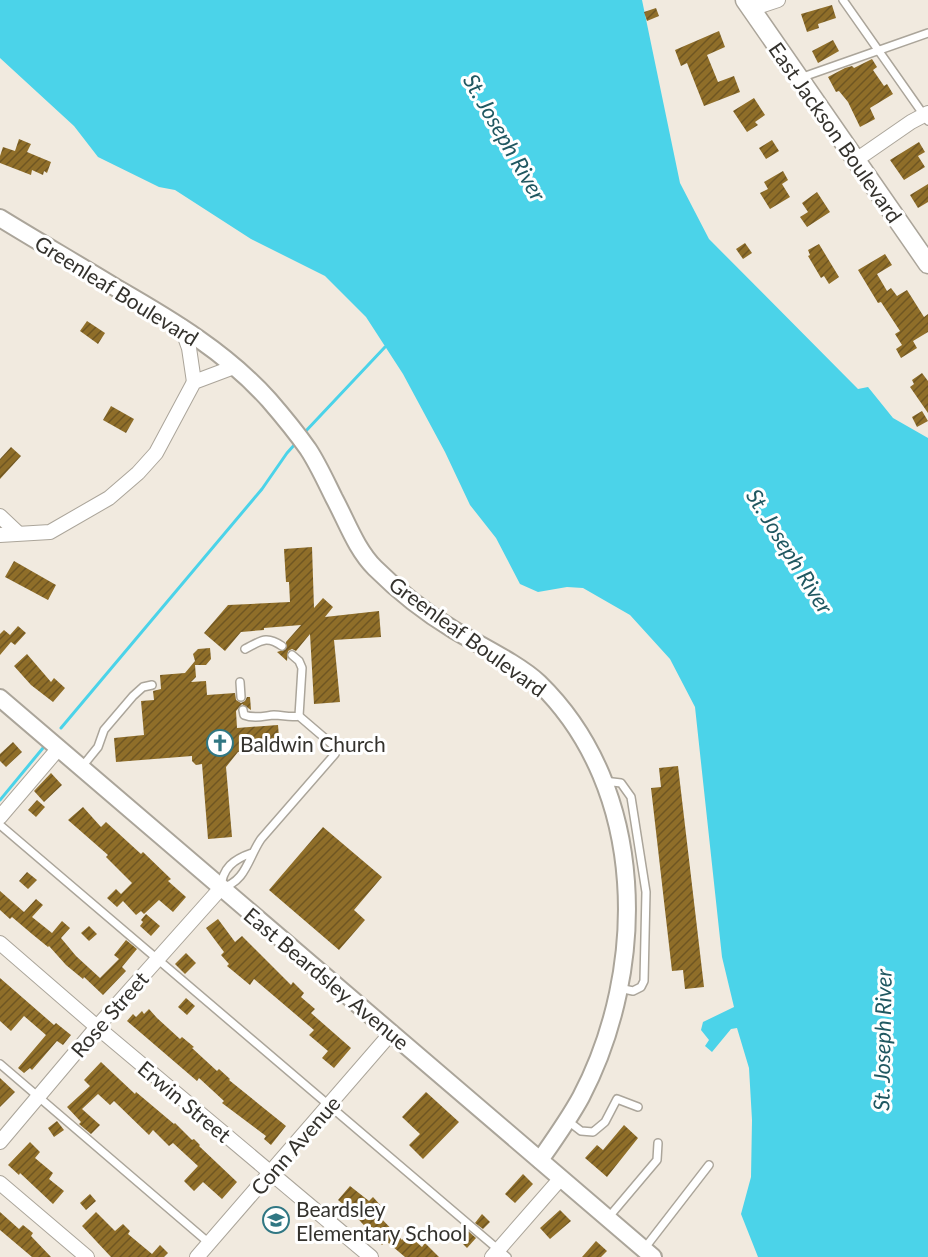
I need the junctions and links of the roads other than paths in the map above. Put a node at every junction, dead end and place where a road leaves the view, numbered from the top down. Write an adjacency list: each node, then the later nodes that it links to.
1 (778, 0): 3 (street)
2 (843, 0): 5 (lane)
3 (748, 5): 6 (main road, East Jackson Boulevard)
4 (928, 33): 5 (lane)
5 (878, 50): 6 (lane); 7 (lane)
6 (799, 78): 8 (main road, East Jackson Boulevard)
7 (927, 116): 8 (street)
8 (856, 160): 10 (main road, East Jackson Boulevard)
9 (0, 218): 11 (street, Greenleaf Boulevard)
10 (928, 264)
11 (181, 326): 12 (street, Greenleaf Boulevard); 13 (street)
12 (234, 367): 13 (street); 28 (street, Greenleaf Boulevard)
13 (194, 382): 15 (street)
14 (0, 516): 15 (street)
15 (18, 533): 16 (street)
16 (0, 534)
17 (282, 646): 18 (lane)
18 (245, 649)
19 (292, 655): 25 (lane)
20 (240, 682): 23 (lane)
21 (152, 685): 27 (lane)
22 (0, 698): 26 (street, East Beardsley Avenue)
23 (242, 698)
24 (243, 710): 25 (lane)
25 (299, 716): 31 (lane)
26 (58, 749): 27 (street, East Beardsley Avenue); 29 (street)
27 (81, 768): 32 (street, East Beardsley Avenue)
28 (604, 781): 35 (street, Greenleaf Boulevard); 35 (lane)
29 (0, 817)
30 (0, 825): 34 (lane)
31 (252, 852): 32 (lane); 32 (lane)
32 (221, 888): 34 (street, Rose Street); 37 (street, East Beardsley Avenue)
33 (0, 943): 36 (street, Erwin Street)
34 (157, 958): 36 (street, Rose Street); 40 (lane)
35 (619, 988): 42 (street, Greenleaf Boulevard)
36 (97, 1027): 39 (street, Rose Street); 47 (street, Erwin Street)
37 (392, 1032): 40 (street, Conn Avenue); 45 (street, East Beardsley Avenue)
38 (0, 1064): 39 (lane)
39 (38, 1097): 43 (street, Rose Street); 51 (lane)
40 (329, 1105): 47 (street, Conn Avenue); 53 (lane)
41 (638, 1107): 42 (lane)
42 (566, 1120): 45 (street, Greenleaf Boulevard)
43 (0, 1142)
44 (658, 1143): 50 (lane)
45 (540, 1160): 48 (street, East Beardsley Avenue)
46 (709, 1165): 52 (lane)
47 (271, 1172): 51 (street, Conn Avenue); 56 (street, Erwin Street)
48 (561, 1178): 50 (street, East Beardsley Avenue); 53 (street)
49 (0, 1183): 54 (street)
50 (608, 1218): 52 (street, East Beardsley Avenue)
51 (209, 1243): 55 (street, Conn Avenue)
52 (649, 1253)
53 (499, 1255)
54 (87, 1257)
55 (197, 1257)
56 (371, 1257)

